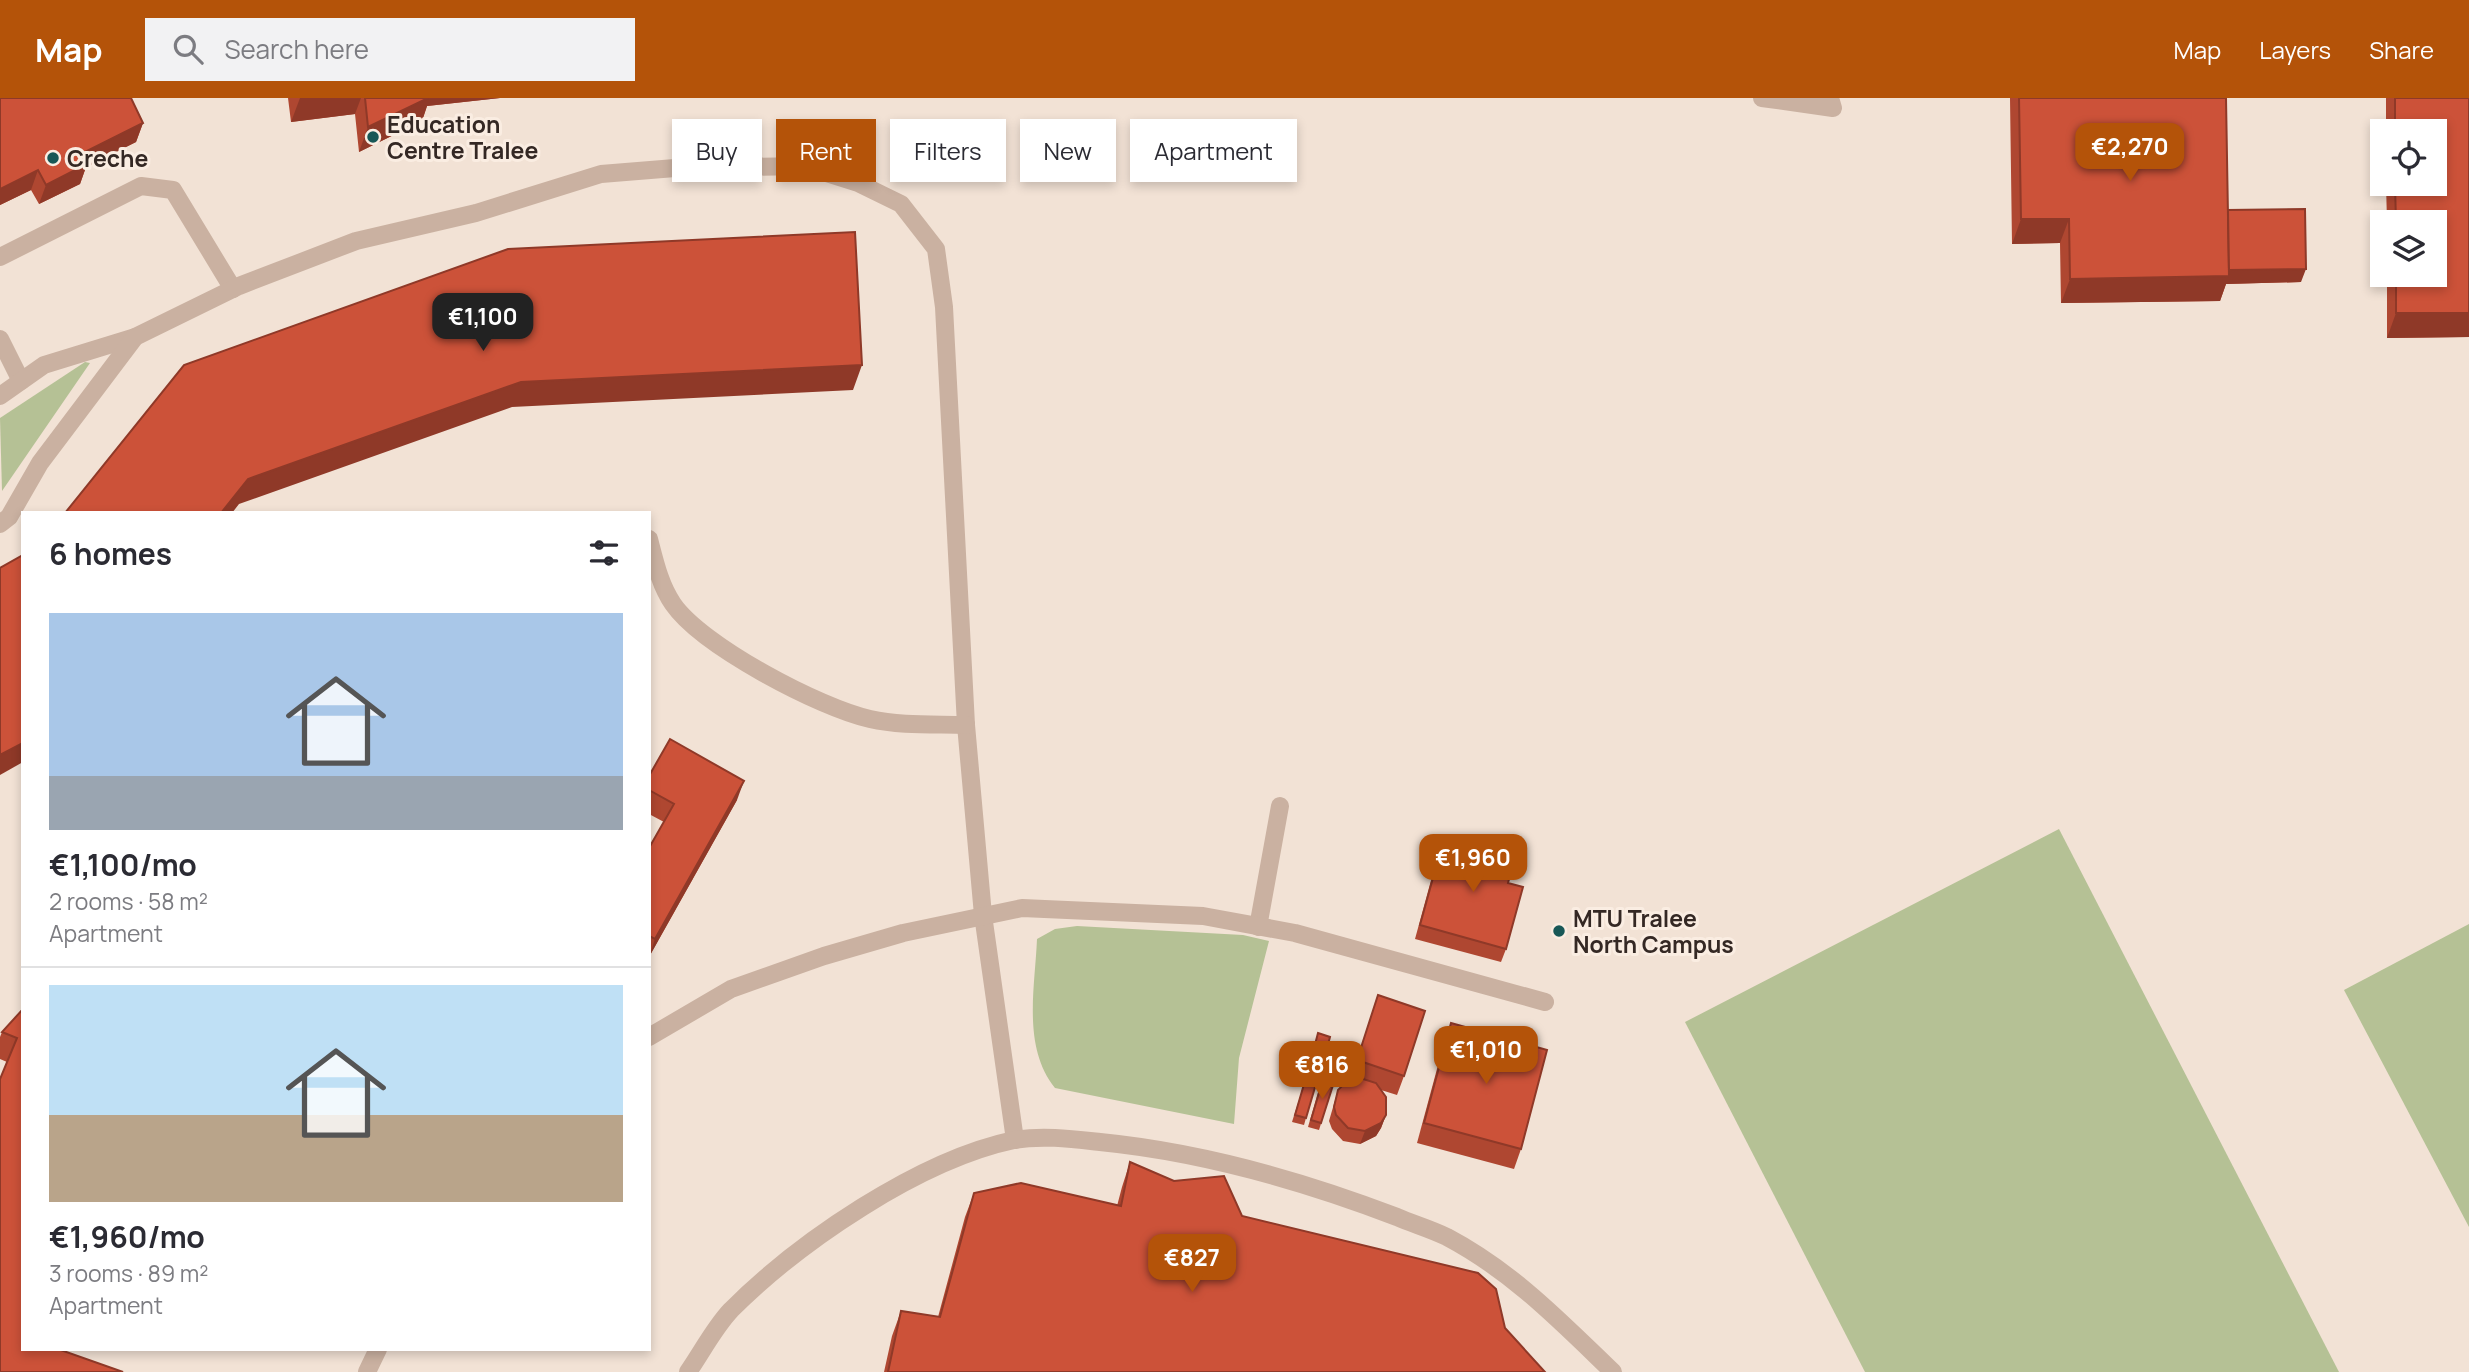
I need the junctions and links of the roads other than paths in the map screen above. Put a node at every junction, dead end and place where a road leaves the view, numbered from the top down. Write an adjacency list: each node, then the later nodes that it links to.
1 (1762, 98): 2 (lane)
2 (1830, 98)
3 (0, 257): 4 (lane)
4 (233, 289): 5 (lane); 11 (lane)
5 (135, 337): 7 (lane); 9 (lane)
6 (0, 339): 7 (lane)
7 (21, 381): 8 (lane)
8 (0, 397)
9 (3, 516)
10 (651, 547): 11 (lane)
11 (966, 725): 13 (lane)
12 (1280, 806): 14 (lane)
13 (983, 915): 14 (lane); 16 (lane); 17 (lane)
14 (1258, 927): 15 (lane)
15 (1545, 1002)
16 (651, 1036)
17 (1015, 1140): 20 (lane); 21 (lane)
18 (377, 1351): 19 (lane)
19 (367, 1372)
20 (688, 1372)
21 (1613, 1372)

